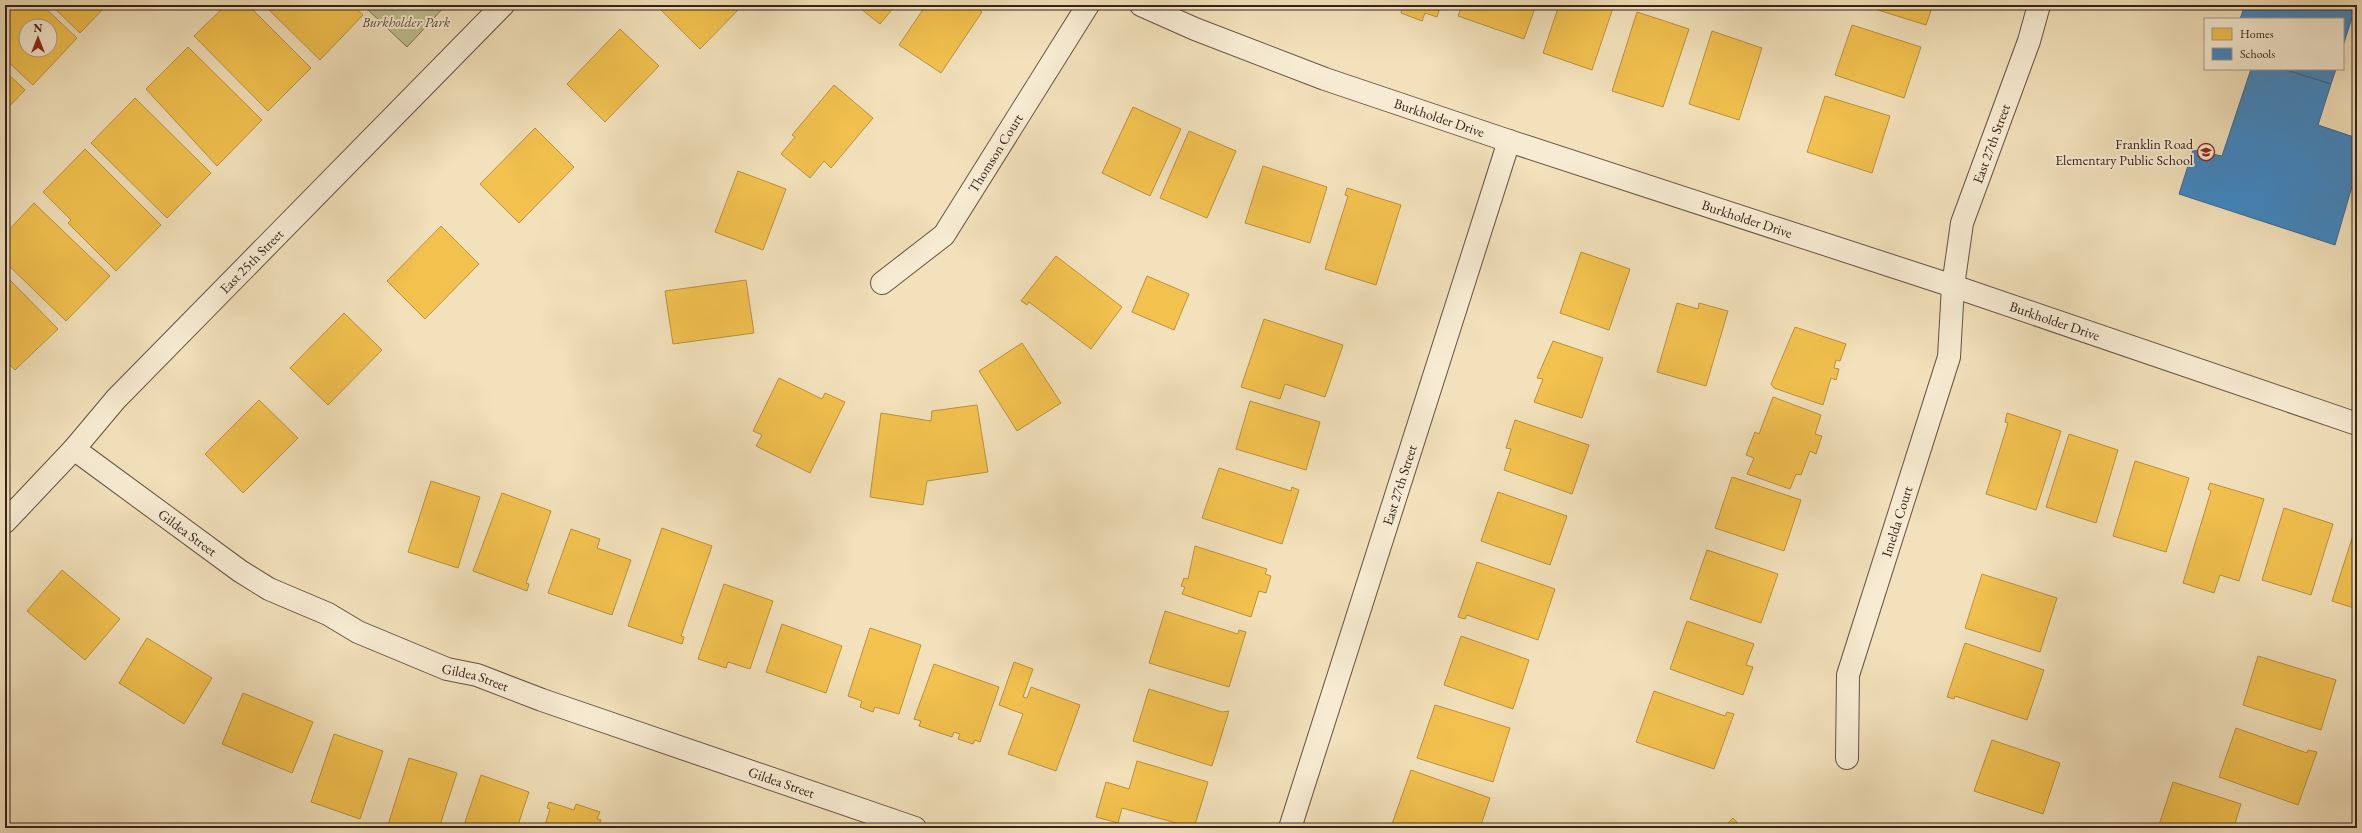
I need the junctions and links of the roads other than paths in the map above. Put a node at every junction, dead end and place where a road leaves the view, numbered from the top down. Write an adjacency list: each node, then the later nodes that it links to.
1 (503, 5): 9 (street, East 25th Street)
2 (1088, 5): 6 (street, Thomson Court)
3 (1141, 5): 5 (street, Burkholder Drive)
4 (2040, 5): 7 (street, East 27th Street)
5 (1509, 141): 7 (street, Burkholder Drive); 13 (street, East 27th Street)
6 (882, 283)
7 (1954, 286): 8 (street, Burkholder Drive); 11 (street, Imelda Court)
8 (2357, 424)
9 (74, 449): 10 (street, East 25th Street); 12 (street, Gildea Street)
10 (5, 522)
11 (1846, 758)
12 (915, 828)
13 (1290, 828)

